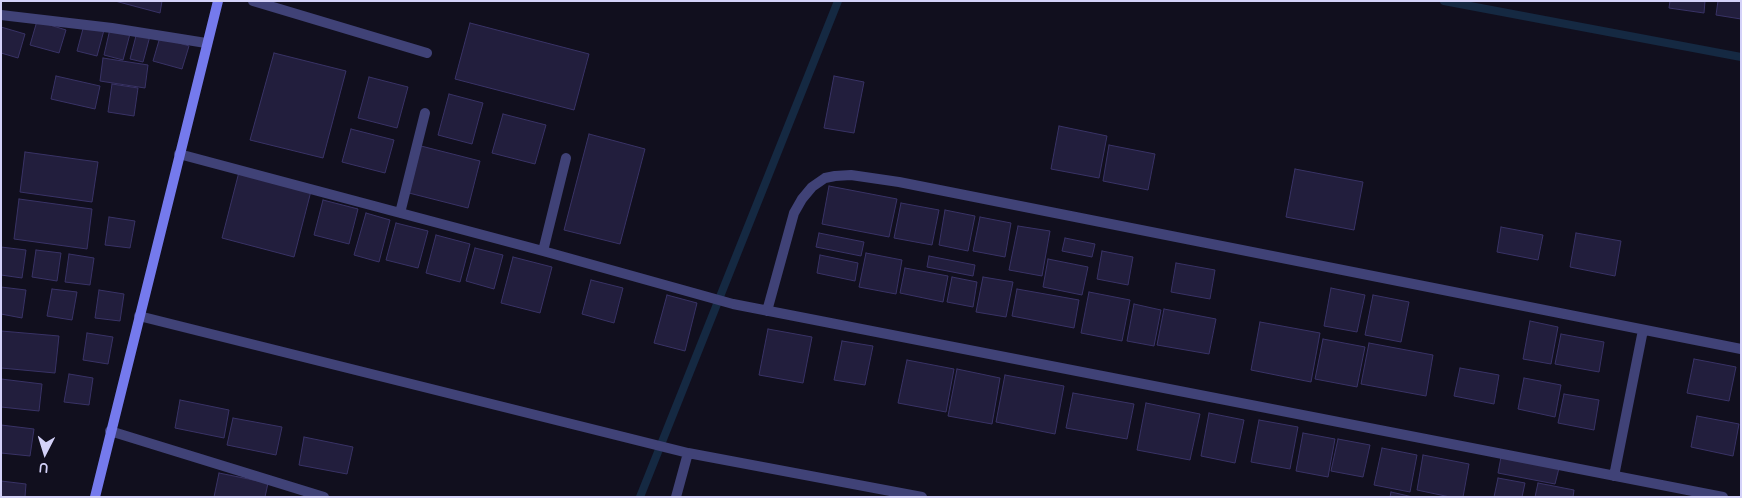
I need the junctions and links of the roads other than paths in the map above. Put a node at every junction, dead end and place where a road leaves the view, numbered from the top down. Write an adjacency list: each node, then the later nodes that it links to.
1 (218, 1): 4 (street)
2 (253, 1): 5 (street)
3 (1, 15): 4 (street)
4 (206, 43): 7 (street)
5 (427, 53)
6 (425, 113): 9 (street)
7 (179, 154): 9 (street); 12 (street)
8 (566, 158): 10 (street)
9 (400, 213): 10 (street)
10 (543, 251): 11 (street)
11 (767, 311): 13 (street); 17 (street)
12 (139, 316): 15 (street); 16 (street)
13 (1643, 330): 14 (street); 17 (street)
14 (1741, 349)
15 (110, 431): 18 (street); 19 (street)
16 (688, 453): 20 (street); 21 (street)
17 (1614, 476): 22 (street)
18 (95, 497)
19 (324, 497)
20 (676, 497)
21 (922, 497)
22 (1723, 497)

